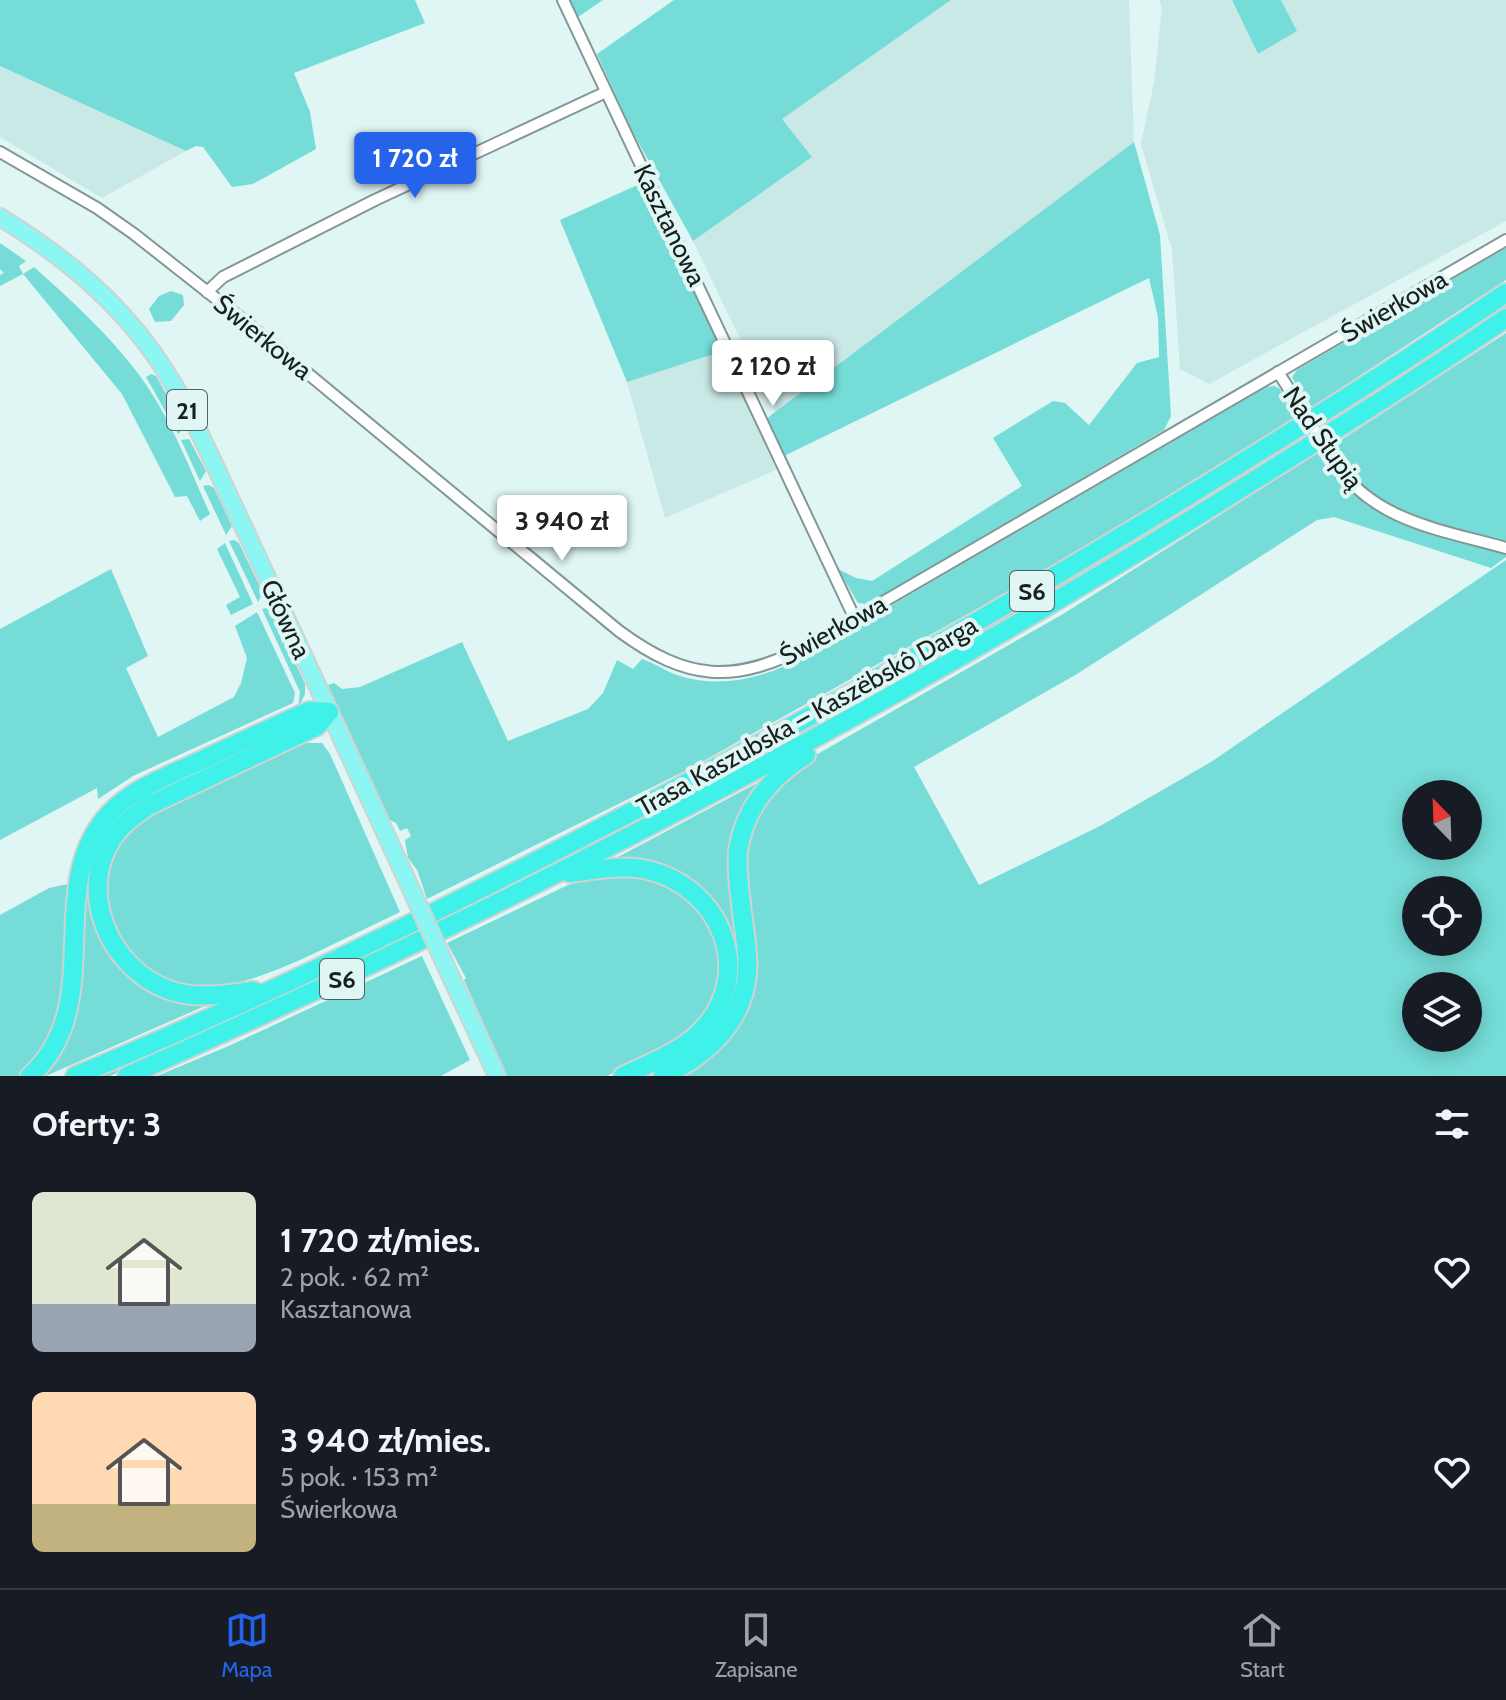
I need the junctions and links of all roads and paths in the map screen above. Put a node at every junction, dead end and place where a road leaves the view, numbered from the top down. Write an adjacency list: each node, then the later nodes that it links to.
1 (563, 0): 2 (street, Kasztanowa)
2 (606, 92): 6 (street); 11 (street, Kasztanowa)
3 (0, 152): 6 (street, Świerkowa)
4 (0, 217): 13 (main road, Główna / 21)
5 (1506, 240): 9 (street, Świerkowa)
6 (207, 292): 11 (street, Świerkowa)
7 (1506, 293): 15 (highway, Trasa Kaszubska – Kaszëbskô Darga / S6)
8 (1506, 318): 12 (highway, Trasa Kaszubska – Kaszëbskô Darga / S6)
9 (1278, 372): 10 (street, Nad Słupią, bridge); 11 (street, Świerkowa)
10 (1506, 548)
11 (855, 619)
12 (883, 701): 14 (highway, Trasa Kaszubska – Kaszëbskô Darga / S6); 21 (highway)
13 (329, 712): 15 (highway); 16 (highway); 19 (main road, Główna / 21, bridge)
14 (553, 876): 18 (highway, Trasa Kaszubska – Kaszëbskô Darga / S6); 20 (highway)
15 (271, 989): 17 (highway, Trasa Kaszubska – Kaszëbskô Darga / S6)
16 (30, 1076)
17 (75, 1076)
18 (127, 1076)
19 (497, 1076)
20 (623, 1076)
21 (663, 1076)

